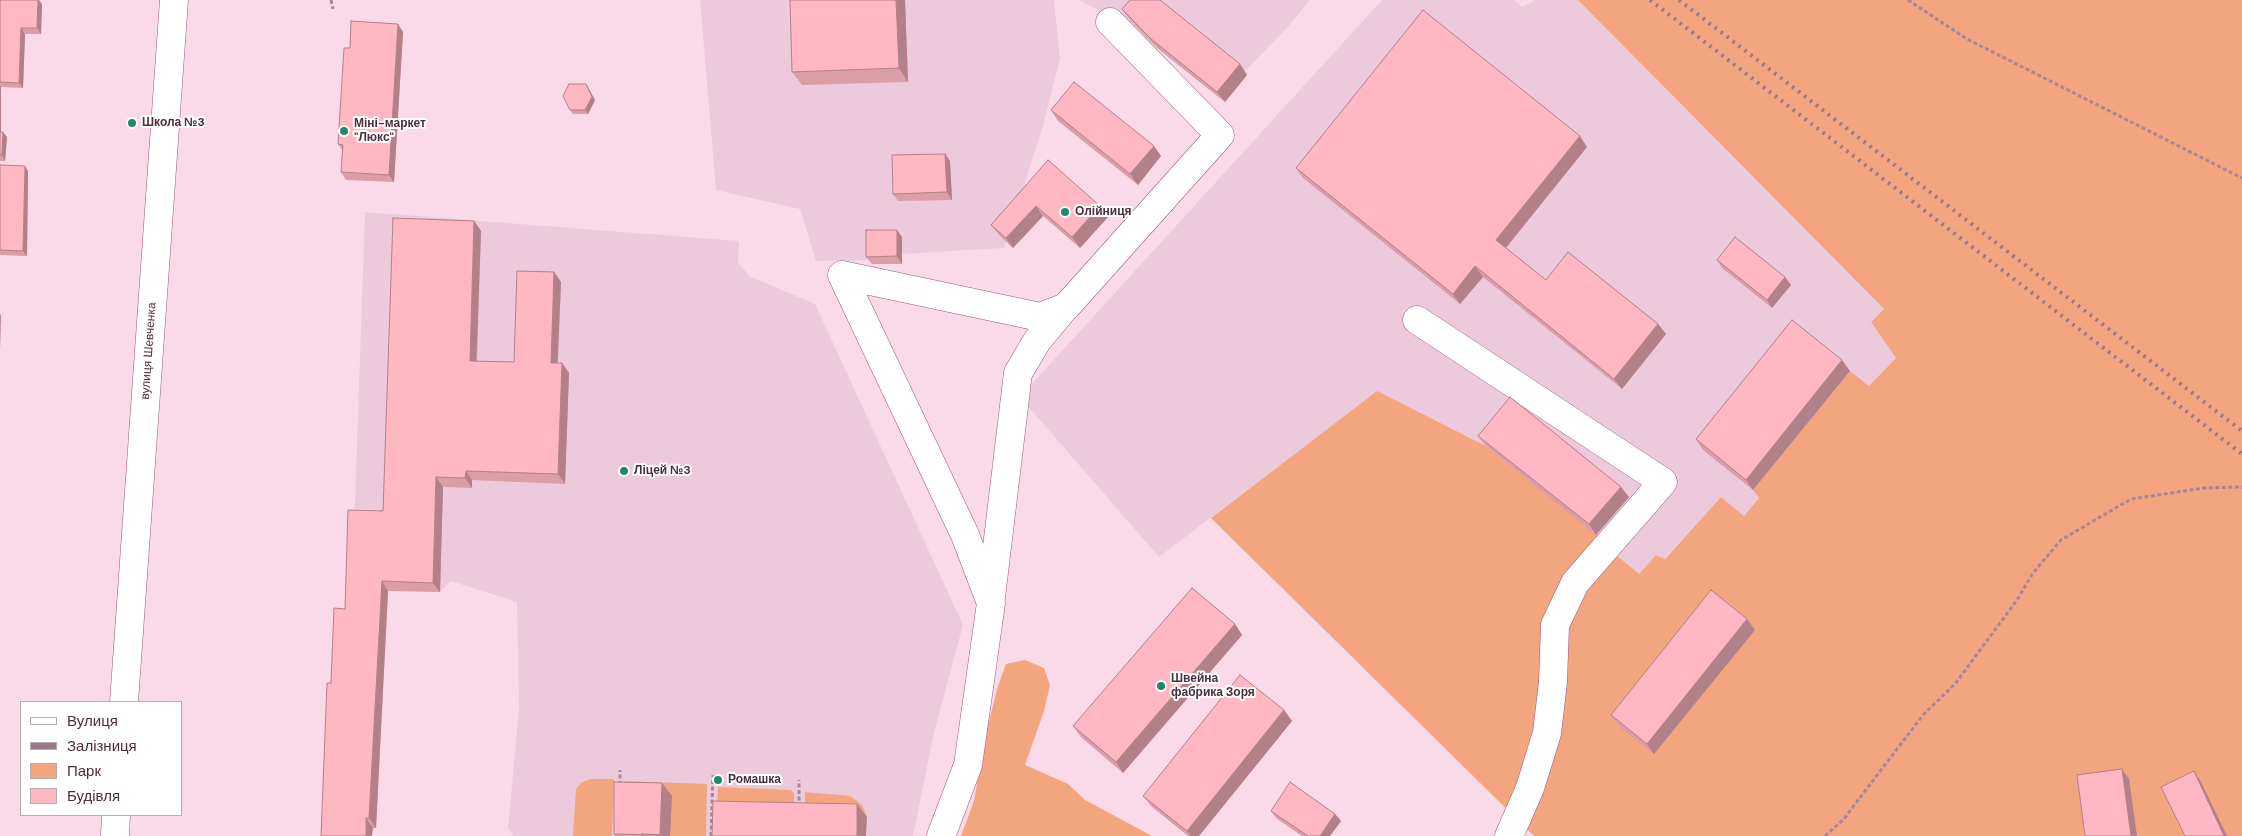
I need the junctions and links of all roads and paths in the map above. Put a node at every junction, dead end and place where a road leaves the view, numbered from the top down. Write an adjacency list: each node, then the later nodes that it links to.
1 (174, 0): 11 (street, вулиця Шевченка)
2 (331, 0): 4 (path)
3 (1908, 0): 6 (path)
4 (333, 9)
5 (1110, 22): 7 (street)
6 (2242, 178)
7 (1066, 307): 10 (street); 10 (street)
8 (1416, 320): 21 (street)
9 (2242, 487): 22 (path)
10 (990, 603): 20 (street)
11 (124, 701)
12 (620, 770): 15 (path)
13 (713, 775): 19 (path)
14 (800, 780): 17 (path)
15 (620, 789)
16 (116, 816): 18 (street)
17 (799, 816)
18 (115, 836)
19 (711, 836)
20 (941, 836)
21 (1509, 836)
22 (1824, 836)

